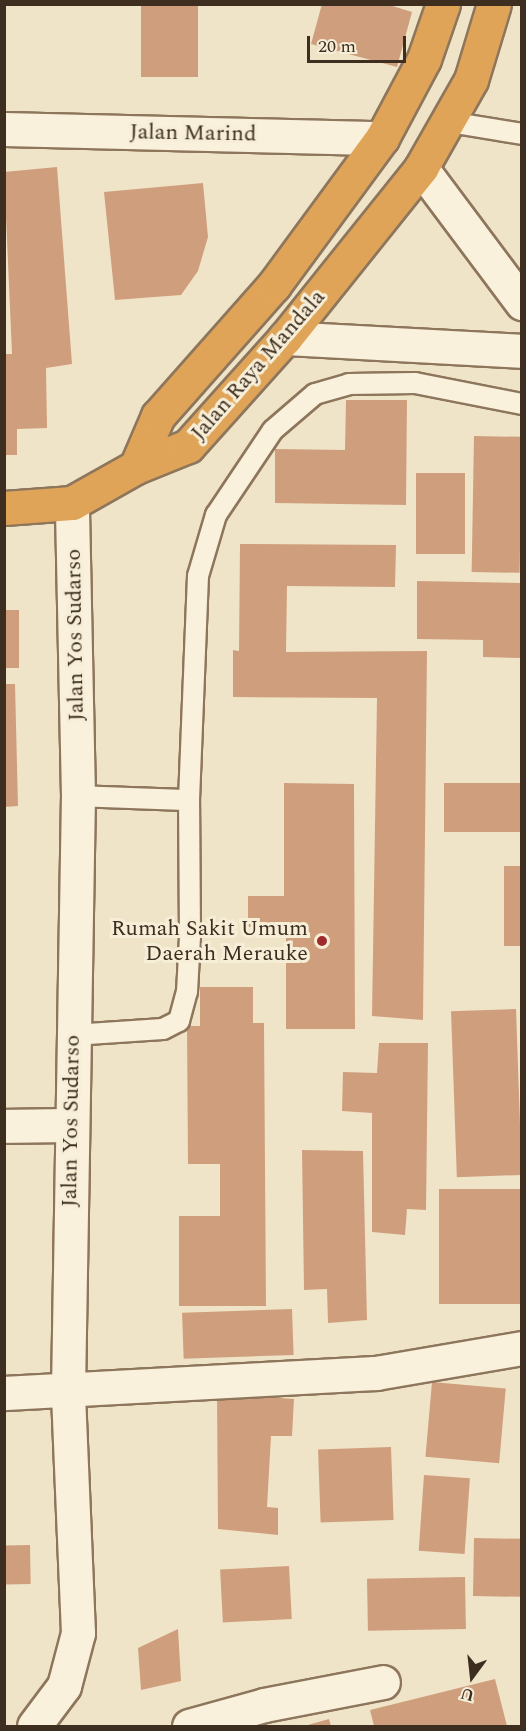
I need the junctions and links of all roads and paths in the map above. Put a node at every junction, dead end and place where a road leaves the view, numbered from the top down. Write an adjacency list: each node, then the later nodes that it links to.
1 (444, 4): 6 (highway, Jalan Raya Mandala)
2 (494, 4): 3 (highway, Jalan Raya Mandala)
3 (450, 122): 5 (lane); 7 (highway, Jalan Raya Mandala)
4 (4, 129): 6 (street, Jalan Marind)
5 (522, 134)
6 (382, 138): 12 (highway, Jalan Raya Mandala)
7 (421, 168): 8 (street); 9 (highway, Jalan Raya Mandala)
8 (522, 303)
9 (285, 339): 10 (street); 12 (highway, Jalan Raya Mandala)
10 (522, 351)
11 (522, 404): 16 (lane)
12 (136, 467): 13 (highway)
13 (72, 503): 14 (highway); 15 (street, Jalan Yos Sudarso)
14 (4, 508)
15 (78, 796): 16 (lane); 17 (street, Jalan Yos Sudarso)
16 (189, 800): 17 (lane)
17 (73, 1035): 18 (street, Jalan Yos Sudarso)
18 (70, 1125): 19 (street); 21 (street, Jalan Yos Sudarso)
19 (4, 1126)
20 (522, 1348): 21 (street)
21 (68, 1391): 22 (street); 24 (street, Jalan Yos Sudarso)
22 (4, 1393)
23 (383, 1682): 25 (street)
24 (39, 1726)
25 (189, 1726)

